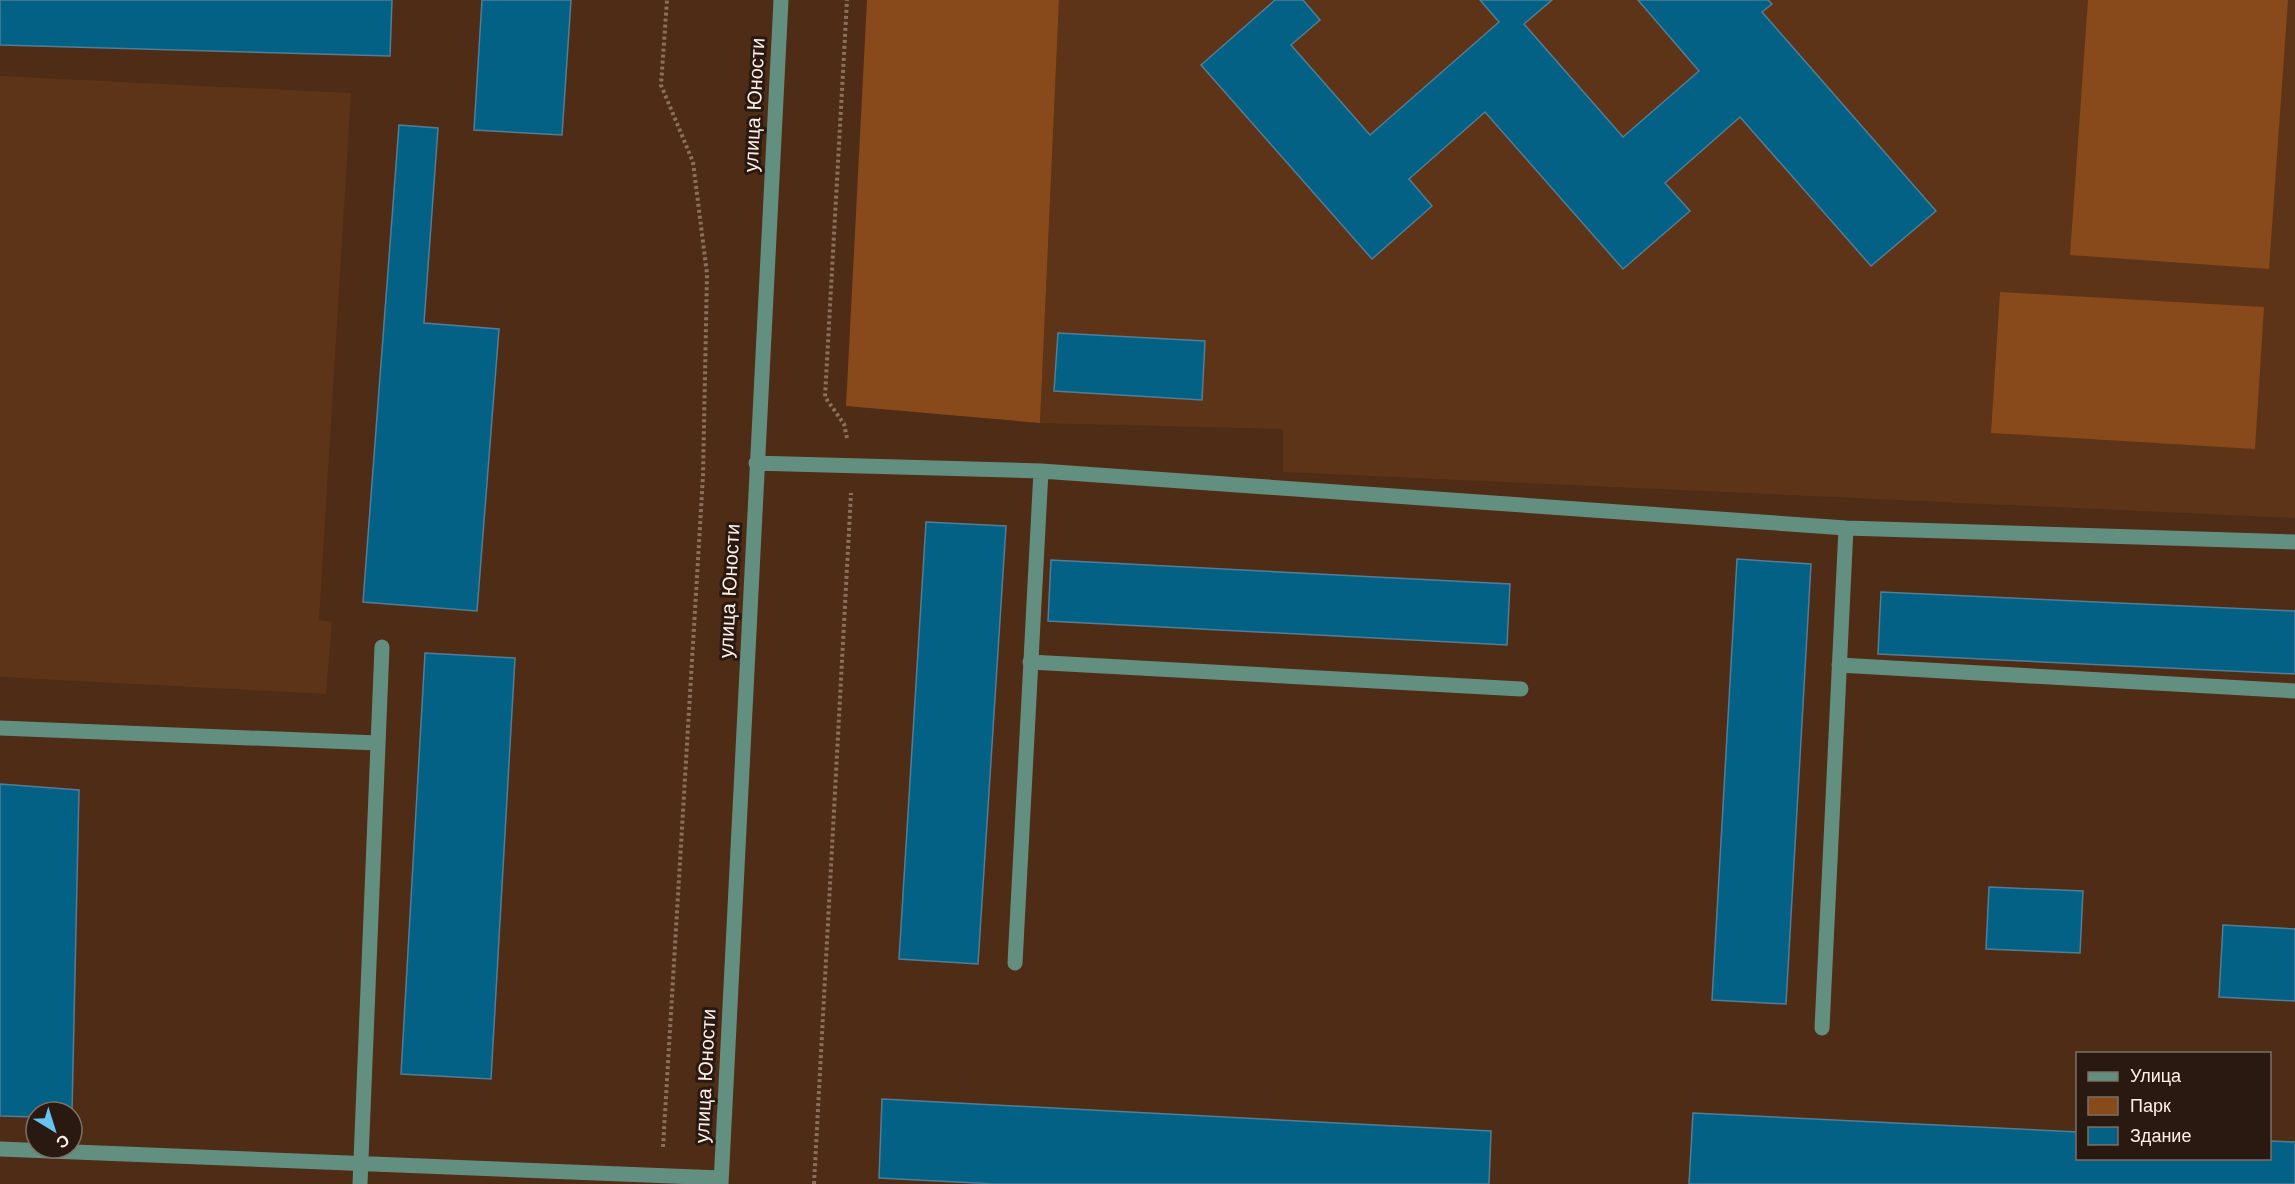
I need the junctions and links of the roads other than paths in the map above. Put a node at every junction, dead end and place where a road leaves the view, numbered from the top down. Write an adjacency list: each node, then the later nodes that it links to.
1 (781, 0): 2 (street, улица Юности)
2 (756, 463): 3 (street); 17 (street, улица Юности)
3 (1041, 471): 4 (street); 7 (street)
4 (1846, 528): 5 (street); 8 (street)
5 (2295, 542)
6 (382, 647): 12 (street)
7 (1030, 662): 9 (street); 13 (street)
8 (1839, 665): 10 (street); 14 (street)
9 (1521, 689)
10 (2295, 691)
11 (0, 728): 12 (street)
12 (378, 743): 16 (street)
13 (1016, 963)
14 (1822, 1028)
15 (0, 1149): 16 (street)
16 (361, 1164): 17 (street); 18 (street)
17 (721, 1181)
18 (360, 1184)

